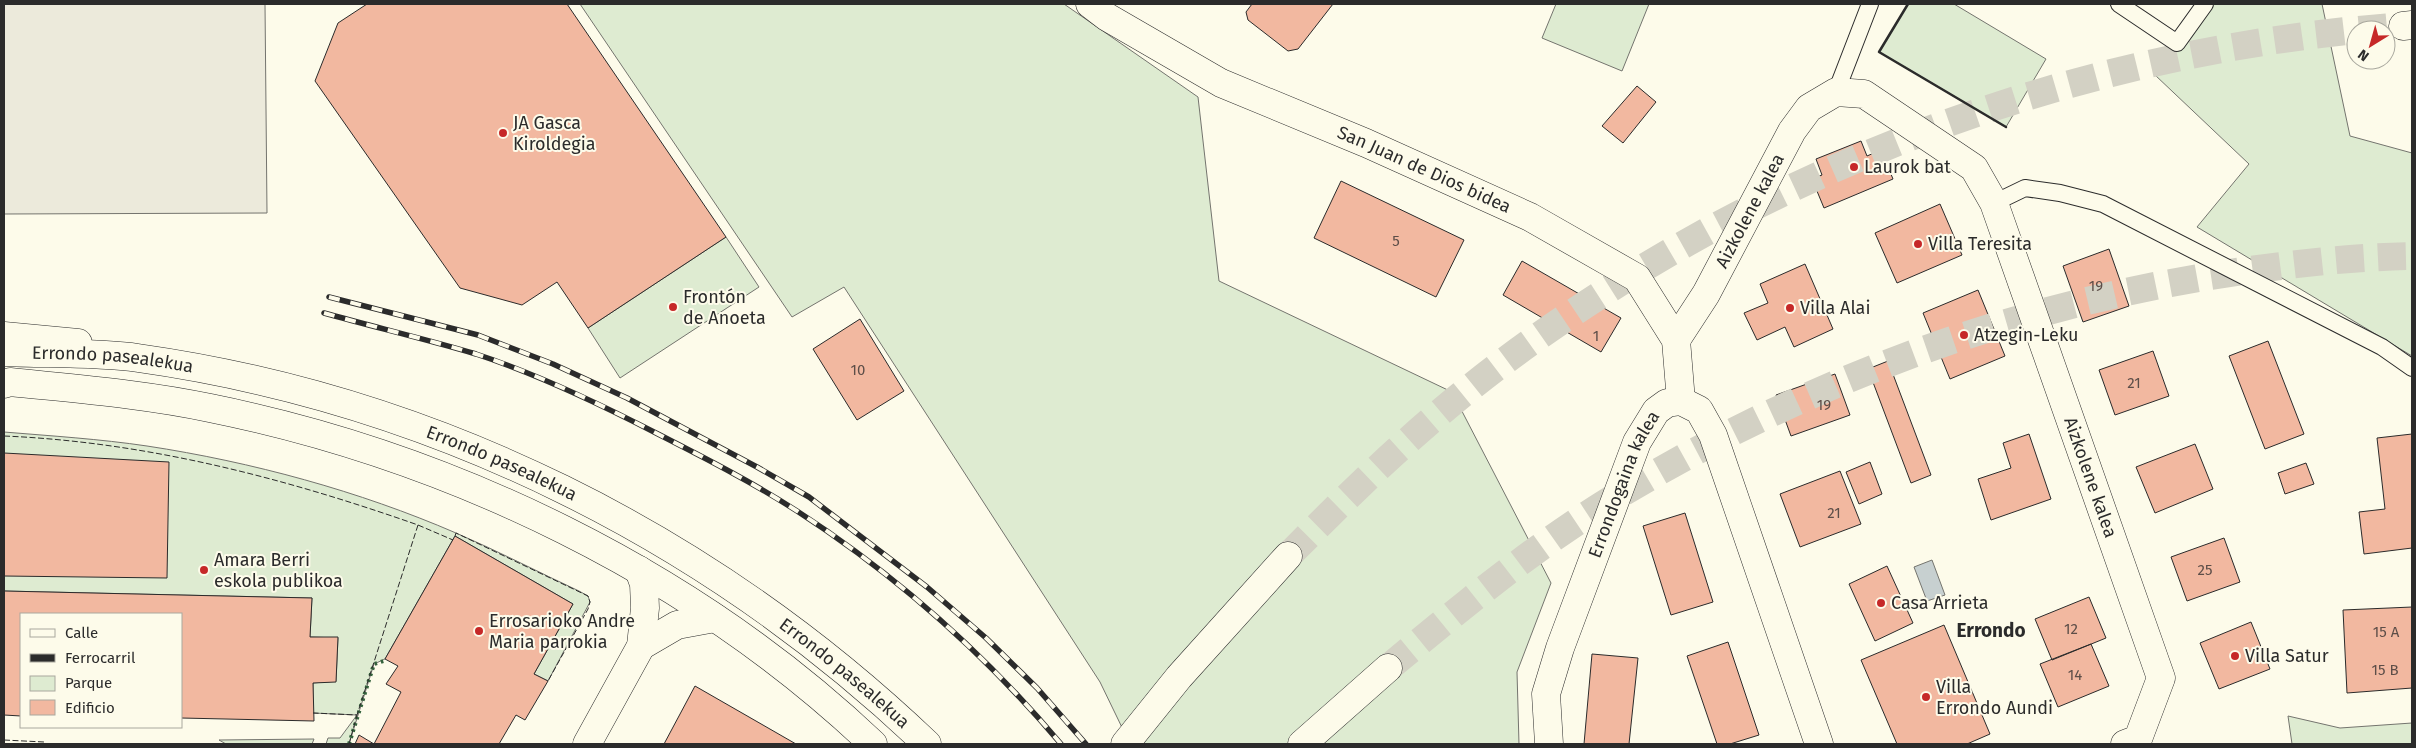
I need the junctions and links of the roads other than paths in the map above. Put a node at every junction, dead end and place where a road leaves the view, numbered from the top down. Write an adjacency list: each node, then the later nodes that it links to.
1 (1090, 4): 8 (main road, San Juan de Dios bidea)
2 (1870, 4): 5 (lane)
3 (2119, 4): 4 (lane)
4 (2205, 4)
5 (1836, 92): 6 (main road, Aizkolene kalea); 8 (main road, Aizkolene kalea)
6 (1994, 203): 11 (lane); 26 (main road, Aizkolene kalea)
7 (4, 336): 10 (main road)
8 (1676, 340): 13 (main road, San Juan de Dios bidea)
9 (4, 352): 10 (main road, Errondo pasealekua)
10 (135, 357): 22 (main road, Errondo pasealekua)
11 (2412, 368)
12 (4, 384): 15 (main road, Errondo pasealekua)
13 (1681, 401): 24 (main road, Errondogaina kalea); 25 (main road, Errondogaina kalea)
14 (1288, 556): 19 (main road)
15 (639, 570): 16 (main road, Errondo pasealekua); 17 (main road)
16 (715, 618): 17 (main road); 21 (main road, Errondo pasealekua)
17 (641, 646): 20 (main road)
18 (1388, 668): 23 (main road)
19 (1131, 737)
20 (587, 744)
21 (873, 744)
22 (927, 744)
23 (1302, 744)
24 (1549, 744)
25 (1819, 744)
26 (2125, 744)

